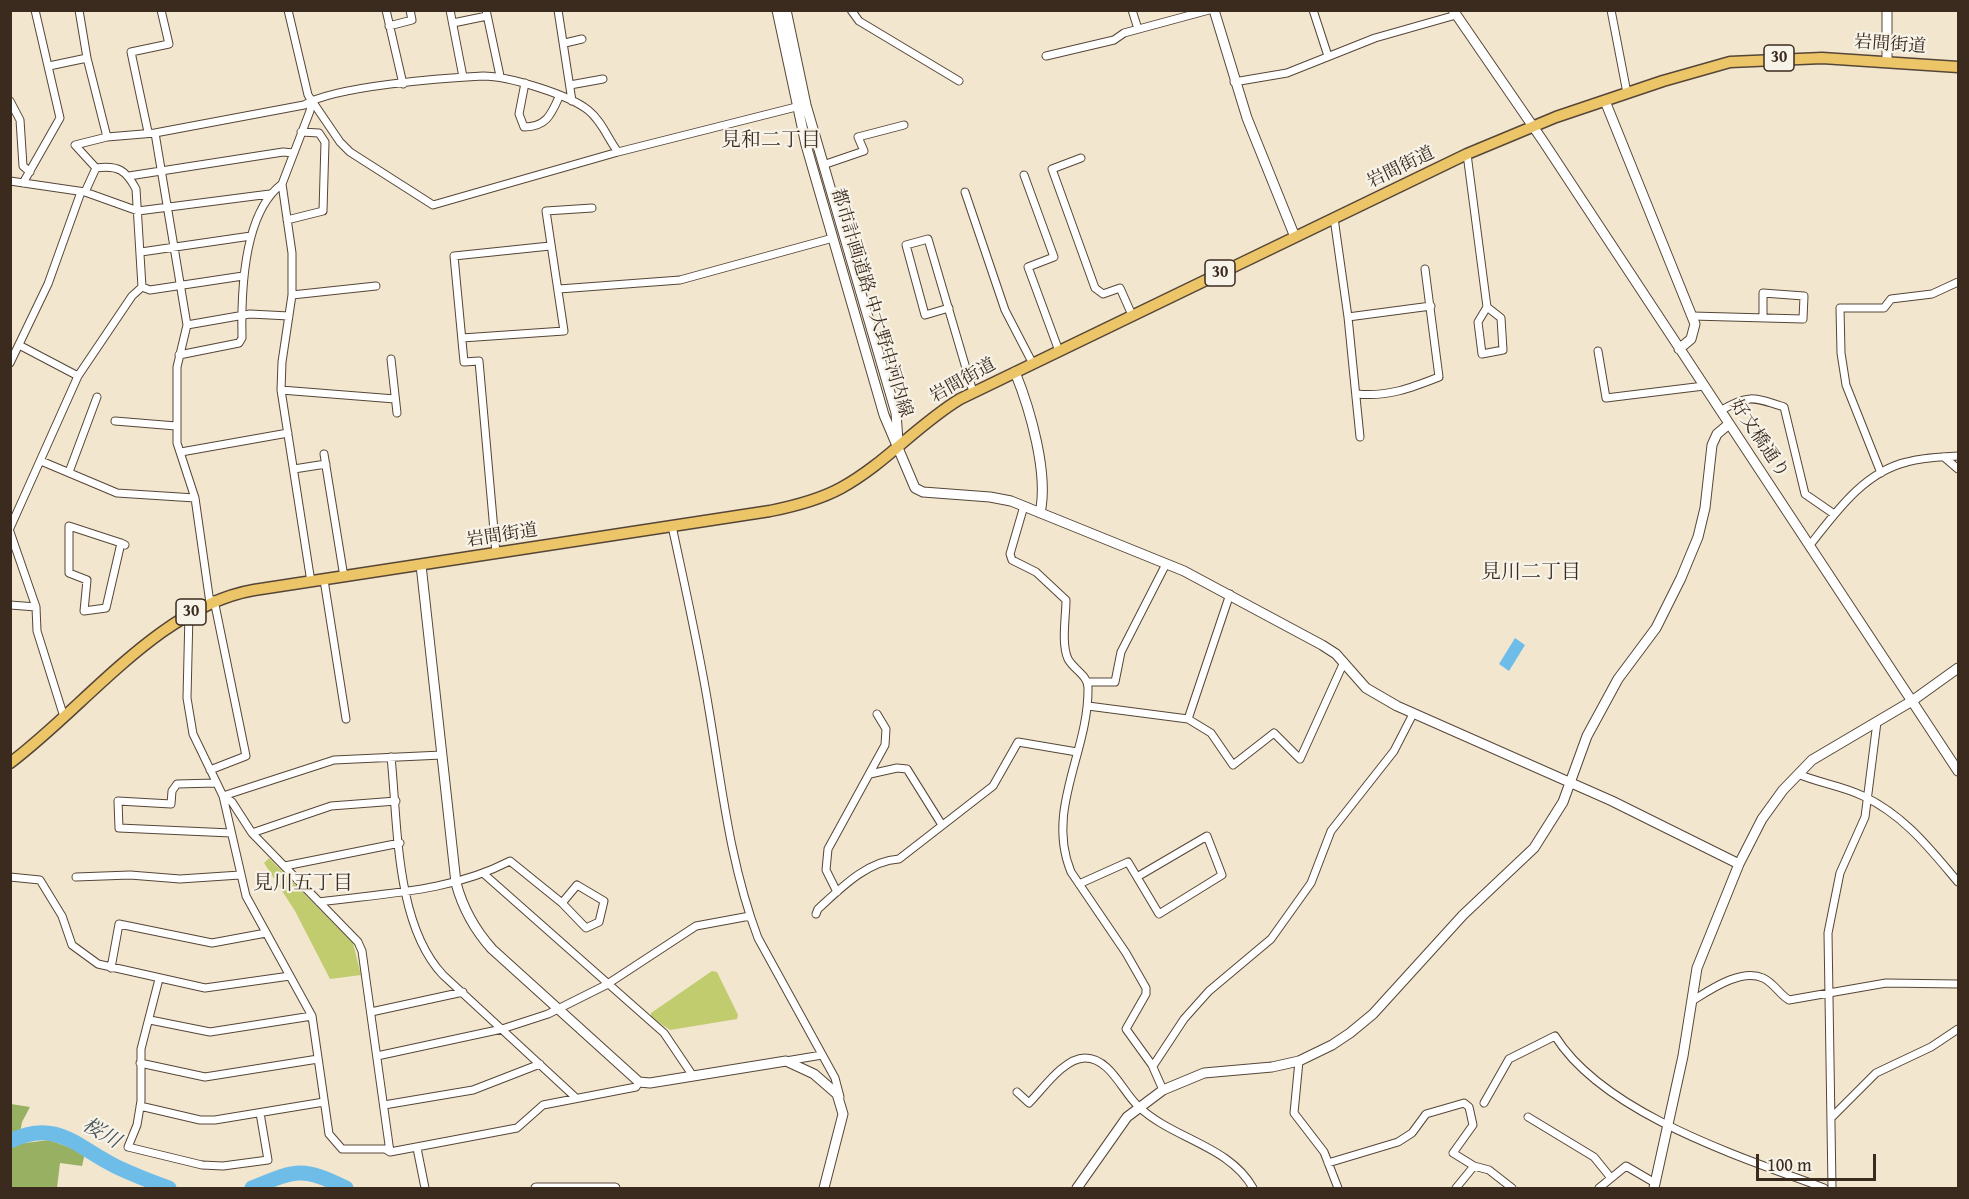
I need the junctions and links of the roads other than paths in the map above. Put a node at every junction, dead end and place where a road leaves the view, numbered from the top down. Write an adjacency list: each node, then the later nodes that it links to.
1 (35, 10): 29 (street)
2 (79, 10): 27 (street)
3 (161, 10): 49 (street)
4 (288, 10): 43 (street)
5 (386, 10): 21 (street)
6 (410, 10): 21 (street)
7 (450, 10): 20 (street)
8 (558, 10): 24 (street)
9 (777, 10): 45 (street, 都市計画道路 中大野中河内線)
10 (786, 10): 45 (street, 都市計画道路 中大野中河内線)
11 (851, 10): 34 (street)
12 (1132, 10): 22 (street)
13 (1209, 10): 22 (street)
14 (1214, 10): 35 (street)
15 (1313, 10): 26 (street)
16 (1611, 10): 39 (street)
17 (1887, 10): 28 (street)
18 (487, 13): 20 (street); 31 (street)
19 (1454, 13): 26 (street); 47 (street, 好文橋通り)
20 (453, 23): 32 (street)
21 (389, 26): 37 (street)
22 (1138, 29): 25 (street)
23 (582, 39): 24 (street)
24 (565, 43): 38 (street)
25 (1046, 56)
26 (1328, 56): 35 (street)
27 (87, 58): 29 (street); 50 (street)
28 (1887, 62): 30 (main road, 岩間街道 / 30); 39 (main road, 岩間街道 / 30)
29 (49, 66): 58 (street)
30 (1959, 67)
31 (500, 76): 32 (street); 36 (street)
32 (463, 77): 37 (street)
33 (603, 79): 38 (street)
34 (959, 81)
35 (1234, 82): 73 (street)
36 (525, 83): 40 (street); 40 (street)
37 (403, 84): 43 (street)
38 (570, 85): 44 (street)
39 (1627, 93): 41 (main road, 岩間街道 / 30)
40 (560, 97): 44 (street)
41 (1605, 100): 47 (main road, 岩間街道 / 30); 92 (street)
42 (10, 101): 58 (street)
43 (310, 101): 48 (street); 49 (street); 51 (street)
44 (572, 101): 51 (street)
45 (801, 106): 51 (street); 55 (street, 都市計画道路 中大野中河内線); 74 (street, 都市計画道路 中大野中河内線)
46 (904, 125): 55 (street)
47 (1533, 126): 53 (main road, 岩間街道 / 30); 98 (street, 好文橋通り)
48 (301, 132): 52 (street); 71 (street)
49 (152, 133): 50 (street); 57 (street)
50 (107, 137): 56 (street)
51 (618, 152)
52 (294, 153): 57 (street); 63 (street)
53 (1467, 154): 70 (main road, 岩間街道 / 30); 87 (street)
54 (1081, 158): 89 (street)
55 (823, 165): 120 (street, 都市計画道路 中大野中河内線)
56 (96, 168): 60 (street); 64 (street)
57 (163, 171): 60 (street); 68 (street)
58 (30, 172): 62 (street)
59 (1024, 175): 99 (street)
60 (129, 176): 69 (street)
61 (10, 182): 62 (street)
62 (23, 183): 64 (street)
63 (282, 184): 66 (street); 71 (street)
64 (83, 192): 69 (street); 97 (street)
65 (965, 192): 104 (street)
66 (270, 194): 68 (street); 72 (street)
67 (592, 208): 75 (street)
68 (168, 209): 69 (street); 76 (street)
69 (138, 211): 77 (street)
70 (1334, 218): 73 (main road, 岩間街道 / 30); 93 (street)
71 (287, 220): 85 (street)
72 (251, 237): 76 (street); 79 (street)
73 (1295, 237): 89 (main road, 岩間街道 / 30)
74 (833, 238): 84 (street); 120 (street, 都市計画道路 中大野中河内線)
75 (550, 246): 84 (street); 96 (street)
76 (174, 248): 77 (street); 81 (street)
77 (141, 252): 83 (street)
78 (1425, 268): 86 (street)
79 (243, 276): 81 (street); 90 (street)
80 (1959, 282): 130 (street)
81 (181, 286): 83 (street); 95 (street)
82 (376, 286): 85 (street)
83 (142, 287): 106 (street)
84 (559, 289): 96 (street)
85 (292, 295): 91 (street)
86 (1431, 306): 93 (street); 110 (street)
87 (1486, 307): 87 (street)
88 (949, 308): 88 (street); 109 (street)
89 (1132, 315): 99 (main road, 岩間街道 / 30)
90 (242, 316): 91 (street); 95 (street); 101 (street)
91 (289, 316): 108 (street)
92 (1692, 316): 94 (street); 98 (street)
93 (1348, 317): 110 (street)
94 (1763, 317): 94 (street)
95 (187, 325): 101 (street)
96 (462, 338): 140 (street)
97 (19, 345): 103 (street); 106 (street)
98 (1679, 349): 107 (street, 好文橋通り)
99 (1059, 351): 104 (main road, 岩間街道 / 30)
100 (1598, 351): 107 (street)
101 (179, 355): 117 (street)
102 (391, 358): 112 (street)
103 (10, 363)
104 (1033, 364): 105 (main road, 岩間街道 / 30)
105 (1015, 372): 109 (main road, 岩間街道 / 30); 133 (street)
106 (78, 376): 125 (street)
107 (1704, 386): 113 (street, 好文橋通り)
108 (281, 390): 112 (street); 118 (street)
109 (974, 392): 120 (main road, 岩間街道 / 30)
110 (1357, 394): 119 (street)
111 (97, 397): 129 (street)
112 (395, 399): 114 (street)
113 (1720, 411): 116 (street, 好文橋通り); 134 (street)
114 (397, 413)
115 (115, 421): 117 (street)
116 (1729, 424): 138 (street, 好文橋通り); 171 (street)
117 (176, 426): 121 (street)
118 (288, 432): 121 (street); 127 (street)
119 (1360, 437)
120 (899, 446): 132 (street); 135 (main road, 岩間街道 / 30)
121 (181, 452): 131 (street)
122 (324, 454): 126 (street)
123 (1959, 456): 124 (street)
124 (1943, 457): 128 (street); 130 (street)
125 (41, 461): 129 (street); 136 (street)
126 (326, 464): 127 (street); 143 (street)
127 (294, 469): 145 (street)
128 (1959, 469)
129 (69, 472): 131 (street)
130 (1881, 473): 134 (street)
131 (195, 498): 147 (street)
132 (1024, 506): 133 (street); 153 (street)
133 (1040, 513): 141 (street)
134 (1834, 514): 138 (street)
135 (672, 526): 140 (main road, 岩間街道 / 30); 194 (street)
136 (10, 530): 139 (street)
137 (123, 544): 137 (street)
138 (1810, 545): 154 (street, 好文橋通り)
139 (13, 547): 149 (street)
140 (496, 553): 142 (main road, 岩間街道 / 30)
141 (1166, 564): 146 (street); 153 (street)
142 (421, 565): 143 (main road, 岩間街道 / 30); 163 (street)
143 (344, 577): 144 (main road, 岩間街道 / 30)
144 (324, 580): 145 (main road, 岩間街道 / 30); 159 (street)
145 (311, 582): 147 (main road, 岩間街道 / 30)
146 (1230, 594): 151 (street); 160 (street)
147 (212, 602): 150 (main road, 岩間街道 / 30); 166 (street)
148 (10, 604): 149 (street)
149 (36, 607): 158 (street)
150 (189, 613): 158 (main road, 岩間街道 / 30); 166 (street)
151 (1344, 662): 157 (street); 160 (street)
152 (1959, 668): 154 (street)
153 (1088, 682): 155 (street)
154 (1912, 701): 161 (street); 167 (street, 好文橋通り)
155 (1088, 706): 160 (street); 162 (street)
156 (877, 714): 168 (street)
157 (1413, 714): 171 (street); 217 (street)
158 (64, 717): 165 (main road, 岩間街道 / 30)
159 (346, 719)
160 (1188, 719)
161 (1877, 722): 169 (street); 173 (street)
162 (1077, 752): 175 (street); 188 (street)
163 (442, 755): 164 (street); 187 (street)
164 (391, 757): 172 (street); 174 (street)
165 (10, 763)
166 (210, 770): 170 (street)
167 (1959, 771)
168 (870, 774): 175 (street); 190 (street)
169 (1798, 774): 173 (street); 179 (street)
170 (216, 783): 172 (street); 176 (street)
171 (1570, 785): 179 (street); 214 (street)
172 (223, 796): 176 (street); 177 (street)
173 (1868, 799): 186 (street); 202 (street)
174 (396, 801): 177 (street); 178 (street)
175 (942, 825): 190 (street)
176 (231, 833): 182 (street)
177 (252, 834): 180 (street)
178 (400, 843): 180 (street); 189 (street)
179 (1739, 864): 203 (street)
180 (285, 866): 191 (street)
181 (484, 874): 187 (street); 192 (street); 199 (street)
182 (240, 875): 184 (street); 195 (street)
183 (10, 877): 196 (street)
184 (76, 877)
185 (1137, 877): 185 (street); 188 (street)
186 (1959, 882)
187 (456, 883): 189 (street); 204 (street)
188 (1079, 884): 217 (street)
189 (405, 890): 191 (street); 201 (street)
190 (837, 892): 193 (street)
191 (319, 902): 205 (street)
192 (562, 903): 192 (street)
193 (816, 914)
194 (750, 916): 199 (street); 210 (street)
195 (266, 933): 196 (street); 197 (street)
196 (111, 968): 198 (street)
197 (290, 976): 198 (street); 206 (street)
198 (159, 979): 207 (street)
199 (610, 983): 204 (street); 218 (street)
200 (1959, 984): 202 (street)
201 (463, 992): 205 (street); 208 (street)
202 (1829, 995): 203 (street); 231 (street)
203 (1692, 1001): 232 (street)
204 (559, 1010): 208 (street); 219 (street)
205 (371, 1012): 211 (street)
206 (312, 1016): 207 (street); 212 (street)
207 (150, 1020): 215 (street)
208 (502, 1029): 211 (street); 216 (street)
209 (1959, 1029): 231 (street)
210 (822, 1055): 213 (street); 223 (street)
211 (377, 1056): 226 (street)
212 (318, 1059): 215 (street); 224 (street)
213 (786, 1061): 218 (street); 223 (street)
214 (1299, 1061): 220 (street); 235 (street)
215 (140, 1063): 227 (street)
216 (540, 1064): 222 (street); 226 (street)
217 (1153, 1066): 220 (street)
218 (693, 1076): 219 (street)
219 (639, 1082): 222 (street)
220 (1163, 1090): 228 (street)
221 (1017, 1092): 228 (street)
222 (575, 1096): 233 (street)
223 (841, 1101): 242 (street)
224 (324, 1102): 229 (street); 234 (street)
225 (1484, 1103): 232 (street)
226 (384, 1105): 234 (street)
227 (140, 1106): 229 (street); 229 (street)
228 (1138, 1107): 243 (street); 244 (street)
229 (260, 1113)
230 (1528, 1117): 237 (street)
231 (1832, 1117): 250 (street)
232 (1668, 1124): 238 (street); 249 (street)
233 (417, 1148): 234 (street); 239 (street)
234 (390, 1152)
235 (1328, 1163): 236 (street); 245 (street)
236 (1474, 1166): 246 (street); 247 (street)
237 (1611, 1178): 238 (street); 248 (street)
238 (1655, 1186)
239 (425, 1188)
240 (536, 1188): 241 (street)
241 (615, 1188)
242 (824, 1188)
243 (1077, 1188)
244 (1253, 1188)
245 (1338, 1188)
246 (1456, 1188)
247 (1512, 1188)
248 (1599, 1188)
249 (1824, 1188)
250 (1832, 1188)

